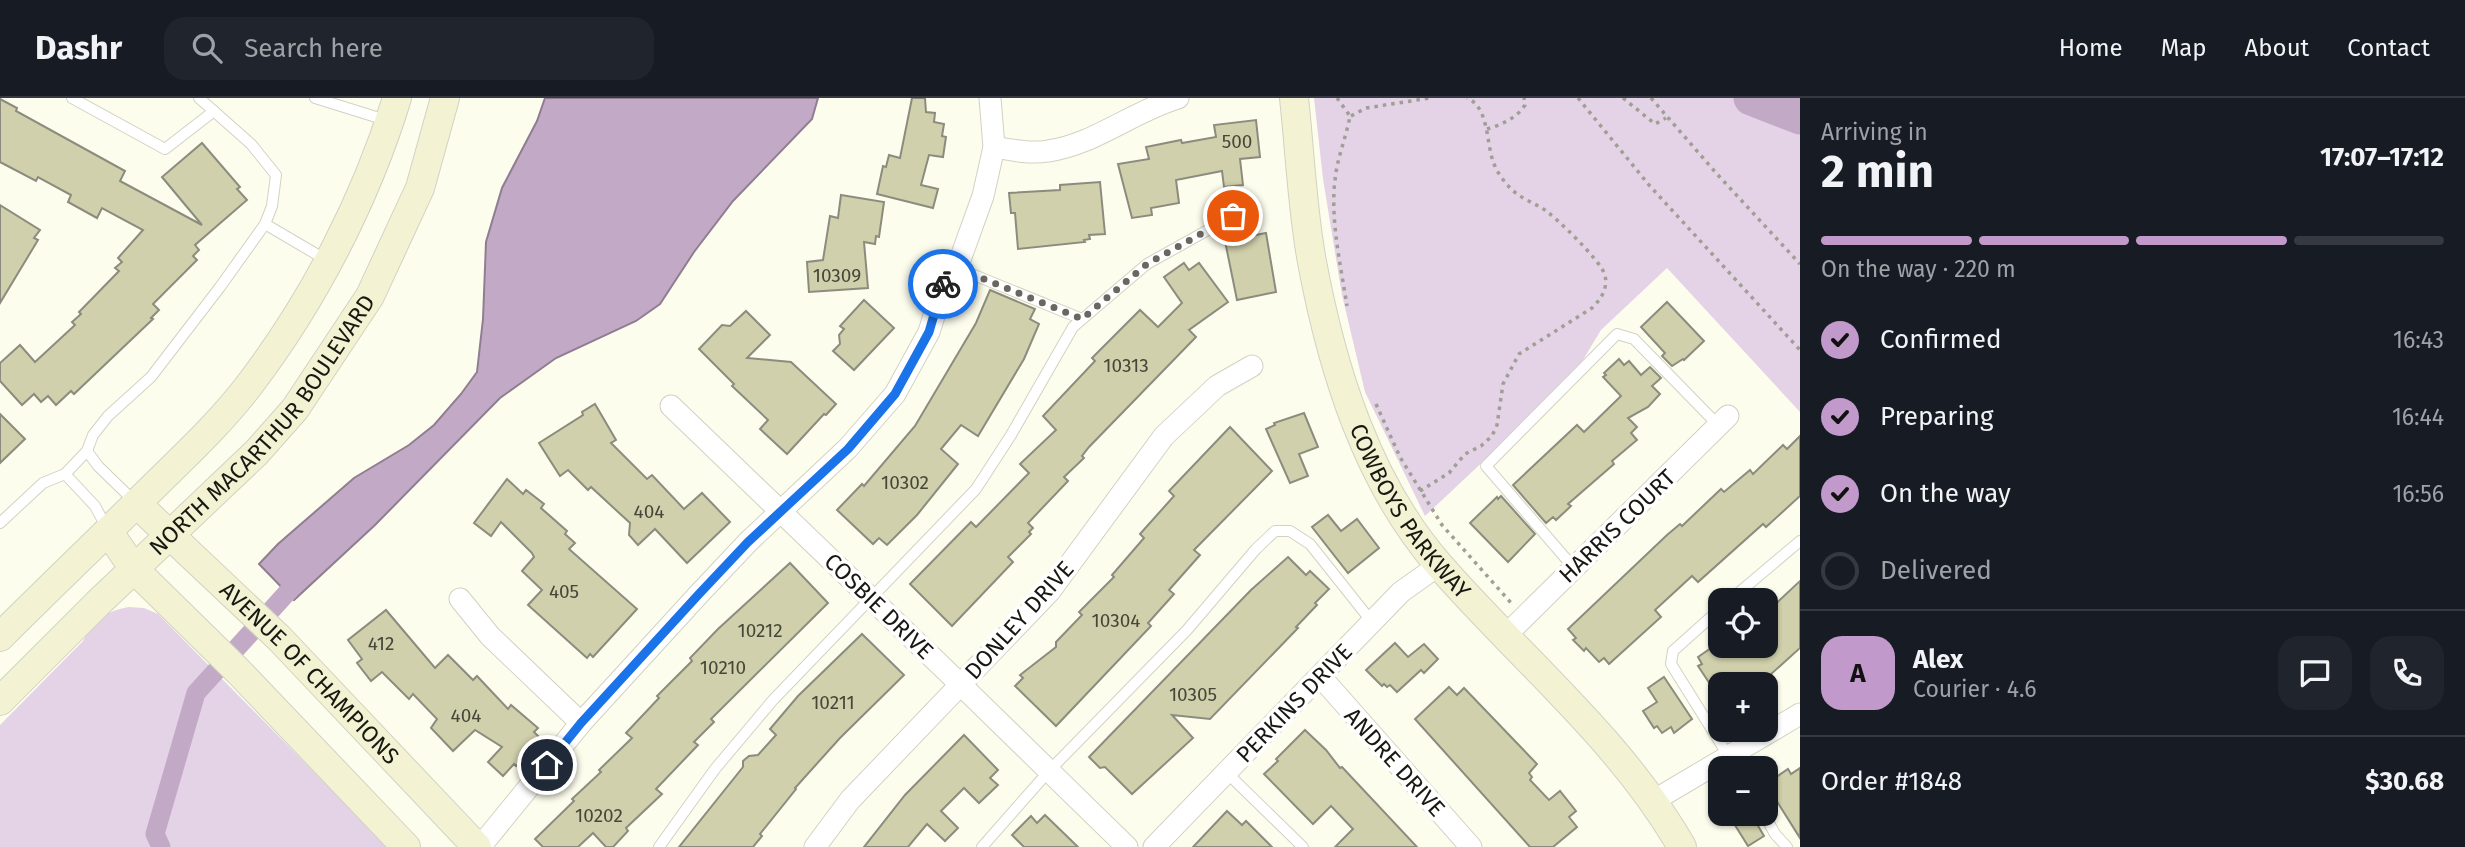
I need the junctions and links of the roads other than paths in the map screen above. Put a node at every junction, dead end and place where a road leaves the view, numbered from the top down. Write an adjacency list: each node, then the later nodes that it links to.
1 (72, 98): 9 (lane)
2 (199, 98): 9 (lane)
3 (315, 98): 8 (lane)
4 (445, 98): 25 (street, NORTH MACARTHUR BOULEVARD)
5 (990, 98): 10 (street)
6 (1178, 98): 10 (street)
7 (1294, 98): 27 (street, COWBOYS PARKWAY)
8 (394, 110): 13 (street, NORTH MACARTHUR BOULEVARD)
9 (214, 111): 12 (lane)
10 (994, 146): 14 (street)
11 (1233, 216): 15 (lane)
12 (265, 224): 13 (lane); 19 (lane)
13 (328, 261): 21 (street, NORTH MACARTHUR BOULEVARD)
14 (957, 268): 15 (lane); 22 (street)
15 (1082, 319): 31 (lane)
16 (1251, 366): 38 (street, DONLEY DRIVE)
17 (671, 407): 22 (street, COSBIE DRIVE)
18 (1723, 421): 28 (street, HARRIS COURT); 28 (lane)
19 (87, 451): 20 (lane); 21 (lane)
20 (65, 474): 23 (lane); 24 (lane)
21 (136, 503): 24 (street, NORTH MACARTHUR BOULEVARD); 25 (street, AVENUE OF CHAMPIONS)
22 (782, 511): 31 (street, COSBIE DRIVE); 41 (street)
23 (0, 523)
24 (108, 531): 29 (street); 36 (street, NORTH MACARTHUR BOULEVARD)
25 (170, 535): 29 (street, NORTH MACARTHUR BOULEVARD); 50 (street, AVENUE OF CHAMPIONS)
26 (1800, 541): 30 (lane)
27 (1439, 565): 34 (street, PERKINS DRIVE); 35 (street, COWBOYS PARKWAY)
28 (1574, 568): 35 (street, HARRIS COURT)
29 (134, 569): 39 (street, NORTH MACARTHUR BOULEVARD); 49 (street)
30 (1744, 588)
31 (871, 598): 38 (street, COSBIE DRIVE); 51 (lane)
32 (460, 599): 41 (street)
33 (1708, 619): 42 (lane)
34 (1372, 622): 37 (street, PERKINS DRIVE); 44 (lane)
35 (1515, 626): 47 (street, COWBOYS PARKWAY)
36 (3, 628)
37 (1320, 676): 45 (street, PERKINS DRIVE); 57 (street, ANDRE DRIVE)
38 (961, 685): 44 (street, COSBIE DRIVE); 52 (street, DONLEY DRIVE)
39 (0, 701)
40 (1800, 714): 43 (street)
41 (581, 723): 50 (street)
42 (1728, 756)
43 (1742, 756)
44 (1049, 771): 53 (lane); 54 (street, COSBIE DRIVE)
45 (1226, 772): 55 (street, PERKINS DRIVE); 56 (lane)
46 (1708, 775): 47 (street)
47 (1653, 801): 58 (street, COWBOYS PARKWAY)
48 (1771, 826): 59 (lane)
49 (406, 847)
50 (478, 847)
51 (659, 847)
52 (815, 847)
53 (982, 847)
54 (1127, 847)
55 (1154, 847)
56 (1303, 847)
57 (1471, 847)
58 (1682, 847)
59 (1787, 847)

